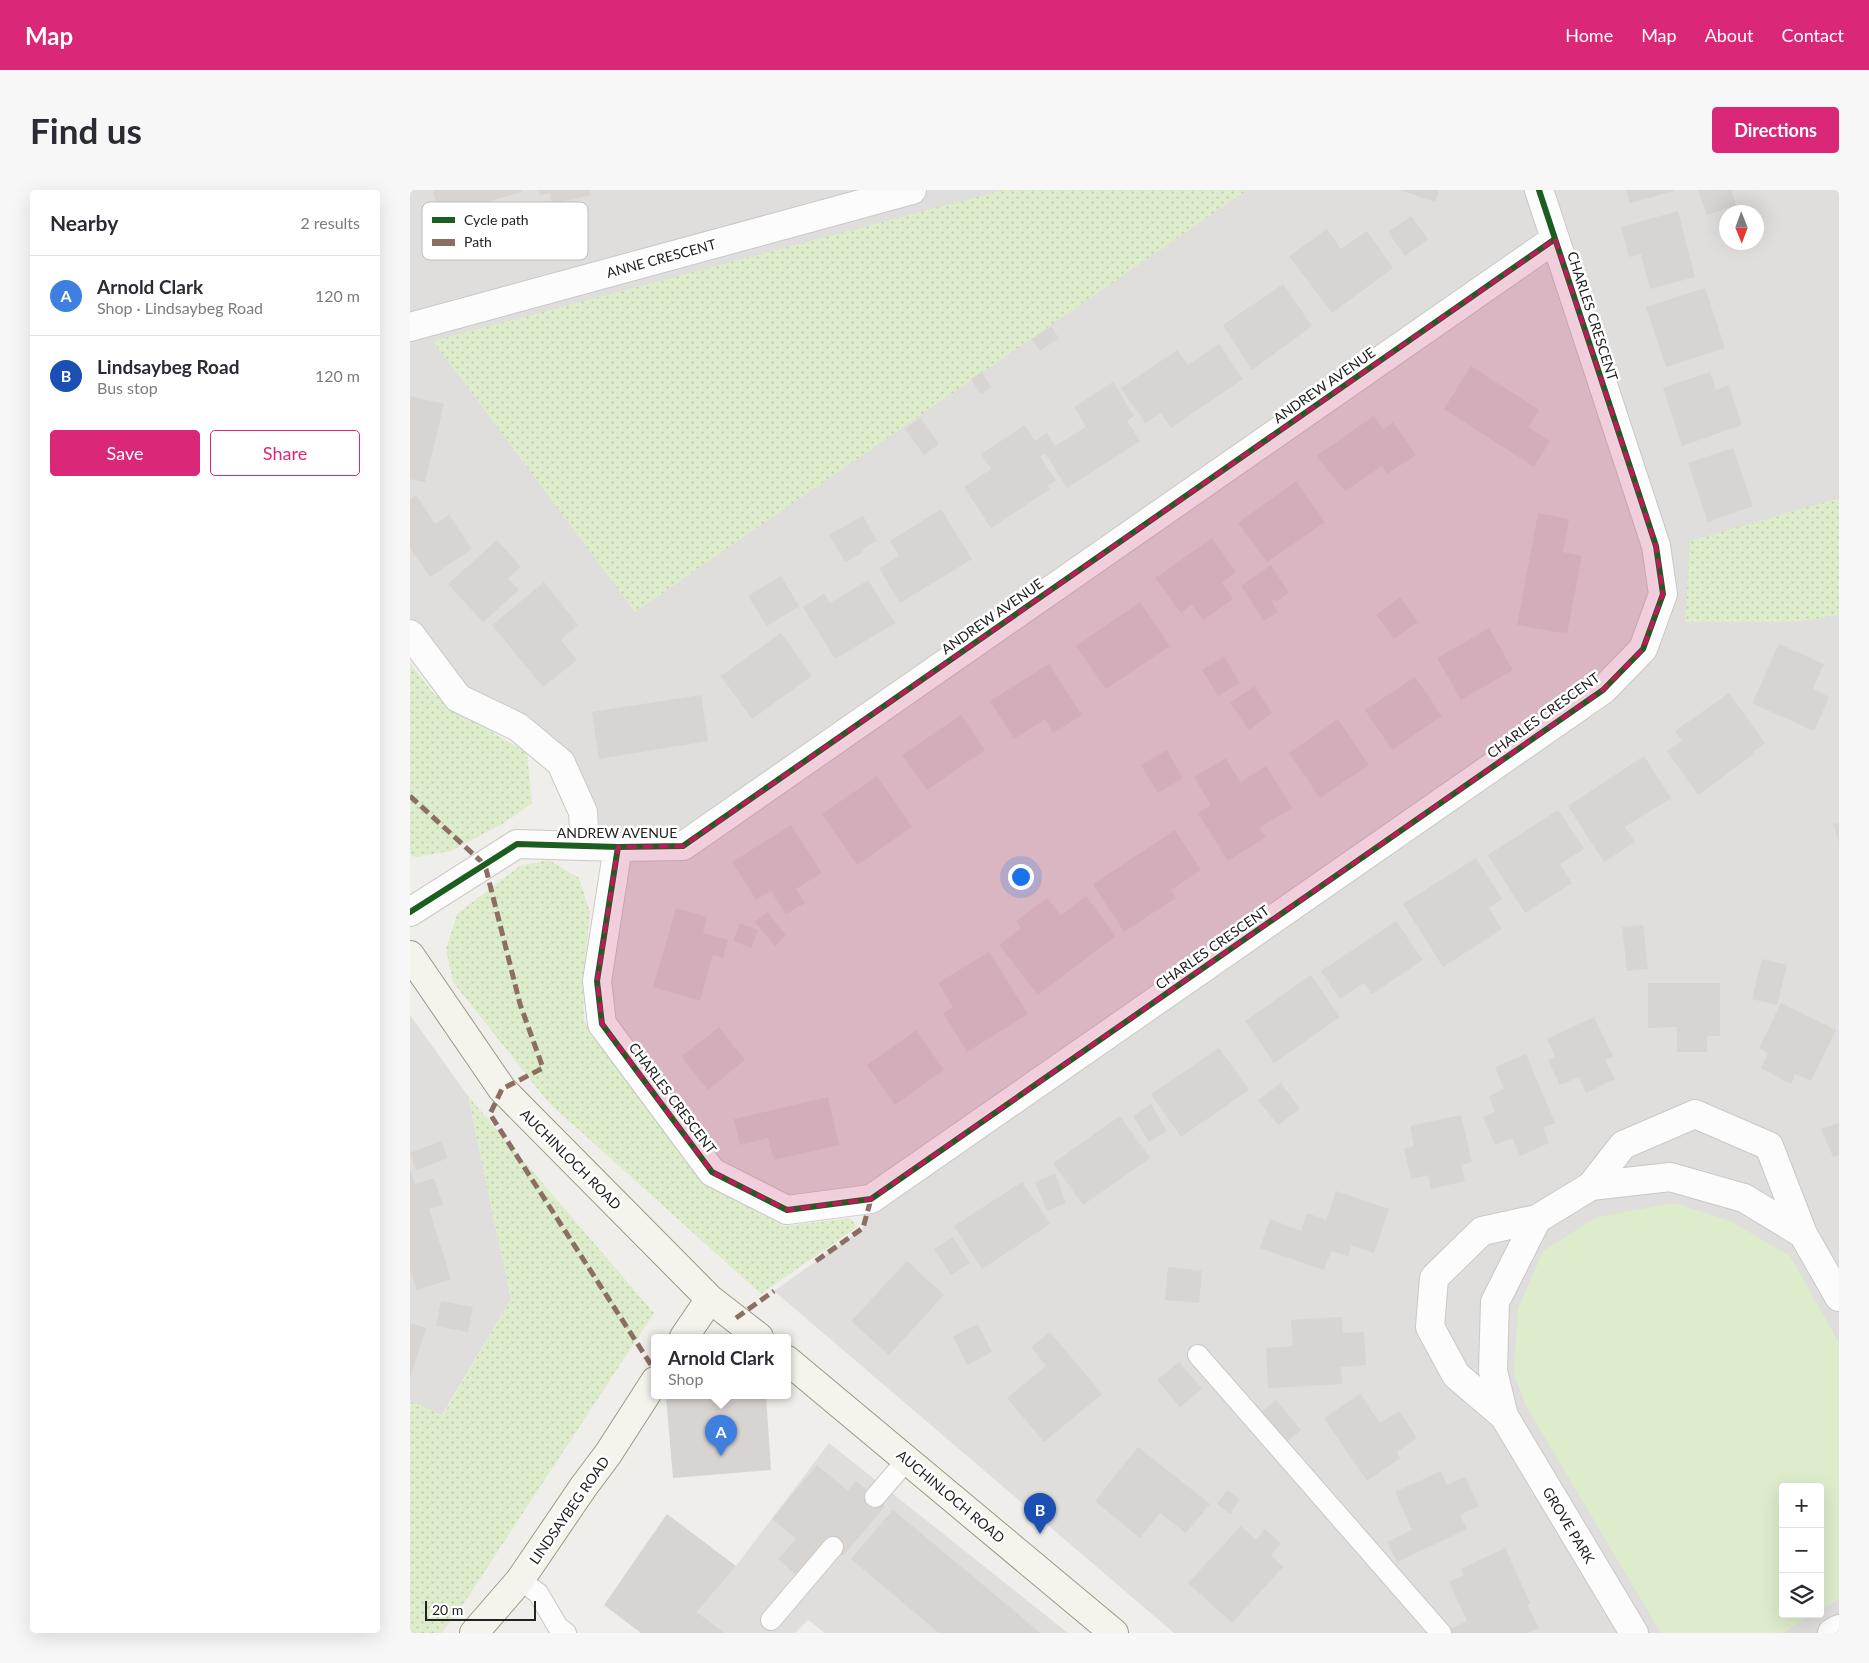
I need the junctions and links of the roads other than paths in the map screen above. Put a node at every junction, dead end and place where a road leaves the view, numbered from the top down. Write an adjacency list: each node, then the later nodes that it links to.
1 (912, 190): 4 (street, ANNE CRESCENT)
2 (1539, 190): 3 (street)
3 (1554, 240): 7 (street, ANDREW AVENUE); 7 (street, CHARLES CRESCENT)
4 (410, 327)
5 (410, 634): 6 (street)
6 (585, 846): 7 (street, ANDREW AVENUE); 8 (street, ANDREW AVENUE)
7 (618, 848)
8 (410, 912)
9 (410, 955): 14 (main road, AUCHINLOCH ROAD)
10 (1590, 1186): 11 (street, GROVE PARK); 12 (street, GROVE PARK); 12 (street, GROVE PARK)
11 (1537, 1219): 20 (street, GROVE PARK); 20 (street, GROVE PARK)
12 (1803, 1234): 13 (street, GROVE PARK)
13 (1839, 1297)
14 (710, 1299): 15 (main road); 16 (main road, AUCHINLOCH ROAD)
15 (686, 1334)
16 (756, 1334)
17 (1198, 1355): 30 (lane)
18 (791, 1363): 21 (main road, AUCHINLOCH ROAD)
19 (651, 1387): 24 (main road, LINDSAYBEG ROAD)
20 (1504, 1416): 31 (street, GROVE PARK)
21 (907, 1460): 22 (lane); 29 (main road, AUCHINLOCH ROAD)
22 (875, 1497)
23 (833, 1547): 25 (lane)
24 (520, 1580): 27 (main road, LINDSAYBEG ROAD); 28 (lane)
25 (771, 1620)
26 (1839, 1629): 32 (street)
27 (474, 1633)
28 (566, 1633)
29 (1114, 1633)
30 (1441, 1633)
31 (1634, 1633)
32 (1832, 1633)

